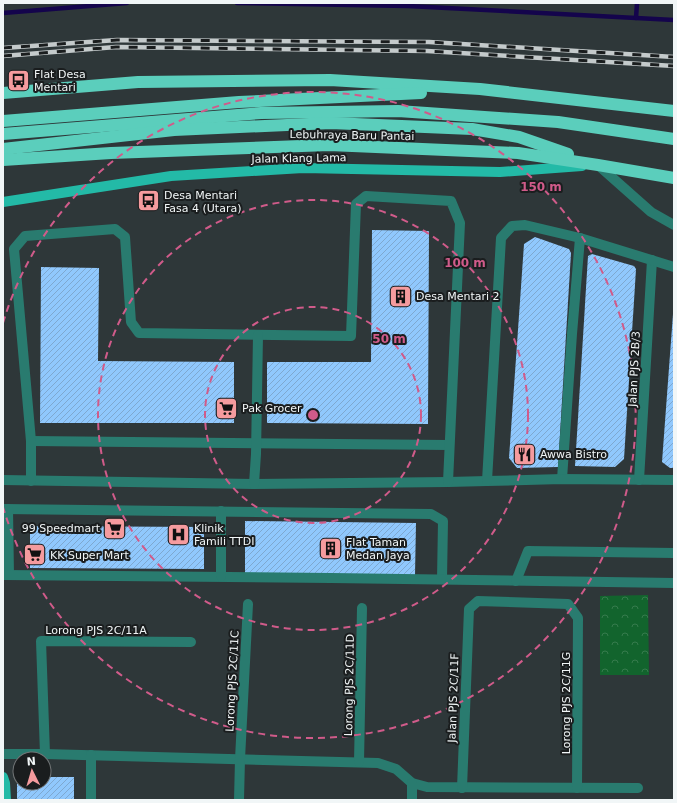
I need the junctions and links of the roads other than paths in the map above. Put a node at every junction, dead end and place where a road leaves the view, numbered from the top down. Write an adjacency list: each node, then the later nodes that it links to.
1 (480, 90): 2 (highway); 3 (highway); 4 (highway)
2 (3, 93)
3 (674, 111)
4 (3, 121)
5 (3, 134): 6 (highway, Lebuhraya Baru Pantai)
6 (674, 139)
7 (3, 149): 9 (highway)
8 (3, 160): 9 (highway, Lebuhraya Baru Pantai)
9 (598, 164): 10 (highway, Lebuhraya Baru Pantai); 11 (main road, Jalan Klang Lama); 12 (street)
10 (674, 178)
11 (3, 202)
12 (674, 225)
13 (580, 238): 14 (street); 20 (street); 22 (street)
14 (652, 260): 15 (street); 23 (street, Jalan PJS 2B/3)
15 (674, 267)
16 (258, 335): 17 (street); 18 (street); 19 (street)
17 (31, 441): 18 (street); 25 (street)
18 (256, 443): 19 (street); 27 (street)
19 (449, 445): 26 (street)
20 (562, 479): 22 (street); 23 (street)
21 (3, 480): 25 (street)
22 (487, 480): 26 (street)
23 (639, 480): 24 (street)
24 (674, 480)
25 (31, 481): 27 (street)
26 (448, 482): 27 (street)
27 (254, 484)
28 (6, 509): 29 (street); 31 (street)
29 (220, 511): 32 (street); 33 (street)
30 (674, 553): 34 (street)
31 (6, 575): 32 (street)
32 (220, 576): 33 (street)
33 (442, 579): 34 (street)
34 (516, 581): 35 (street)
35 (674, 583)
36 (248, 604): 43 (street, Lorong PJS 2C/11C)
37 (362, 608): 44 (street, Lorong PJS 2C/11D)
38 (578, 618): 47 (street, Jalan PJS 2C/11F); 48 (street, Lorong PJS 2C/11G)
39 (191, 642): 40 (street, Lorong PJS 2C/11A)
40 (45, 751)
41 (52, 754): 42 (street)
42 (91, 755): 43 (street); 51 (street)
43 (240, 759): 44 (street); 52 (street, Lorong PJS 2C/11C)
44 (359, 762): 46 (street)
45 (4, 781): 50 (main road)
46 (412, 782): 47 (street); 53 (street)
47 (462, 788): 48 (street)
48 (577, 788): 49 (street)
49 (638, 788)
50 (6, 800)
51 (91, 800)
52 (239, 800)
53 (412, 800)

